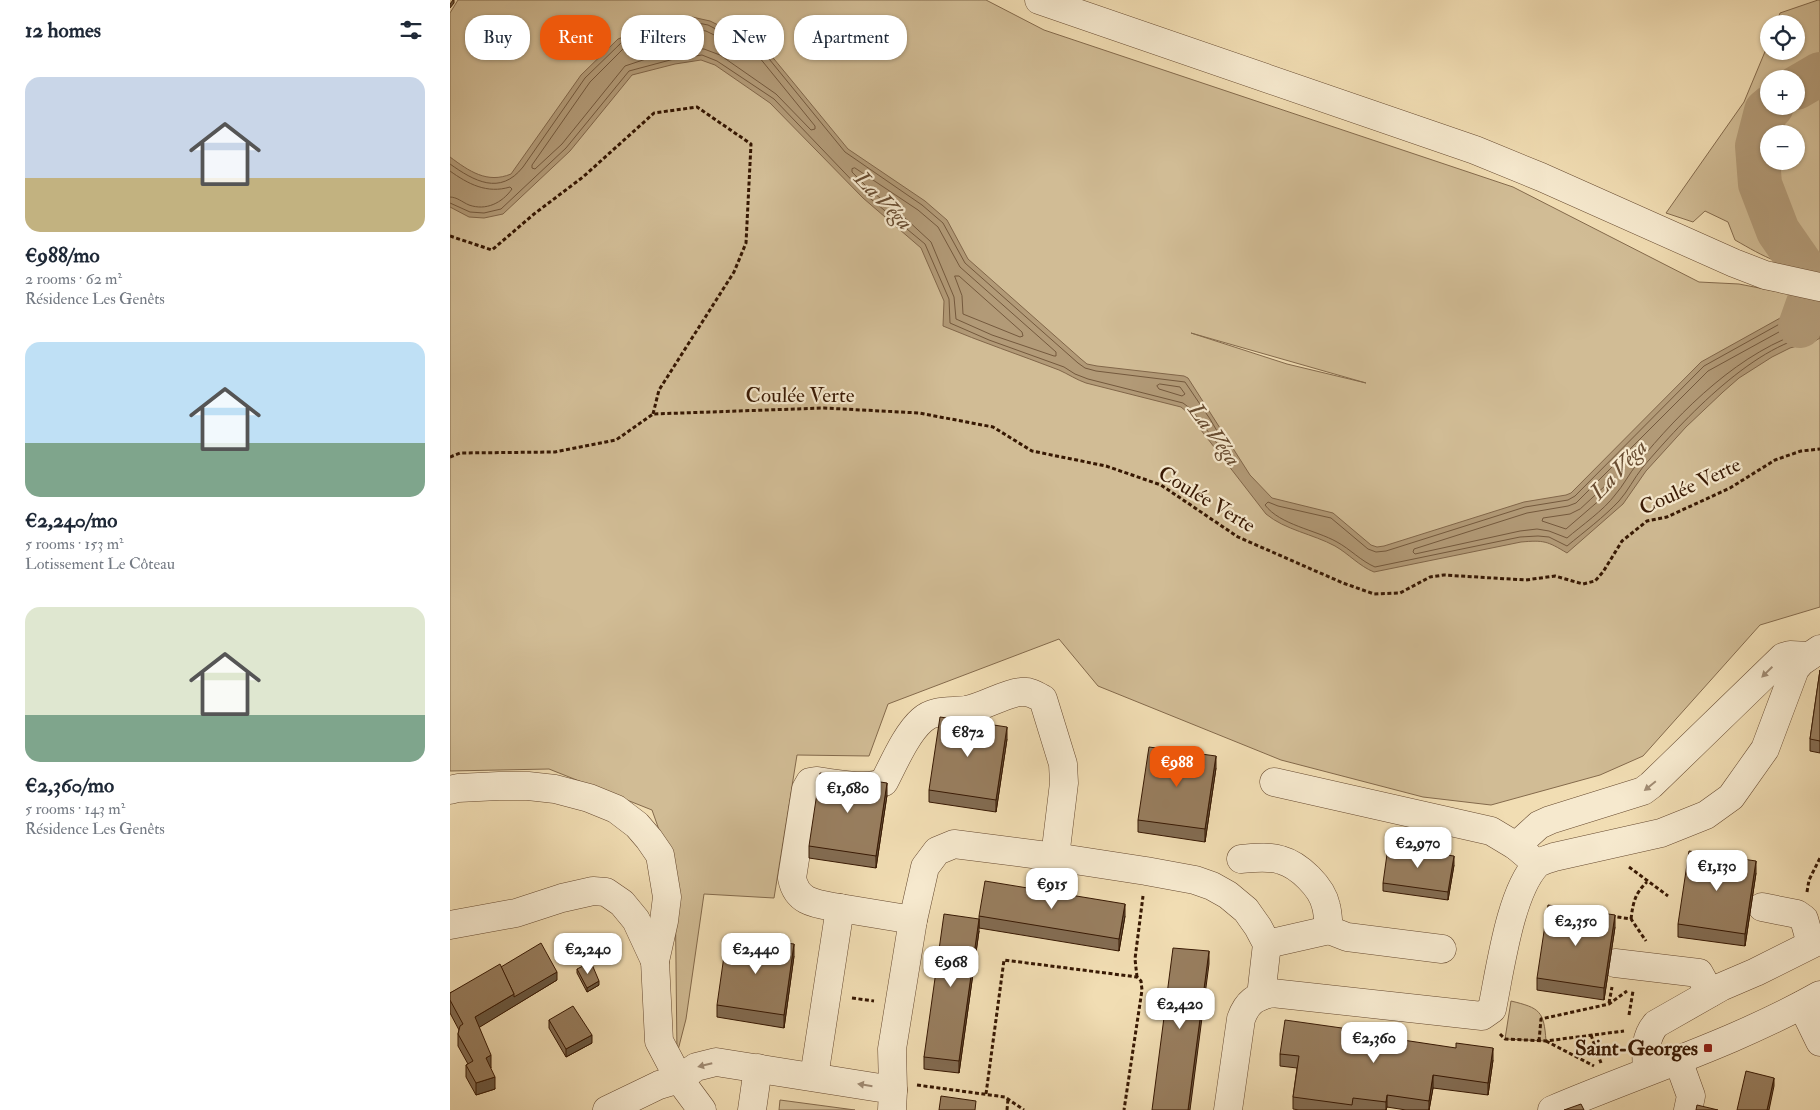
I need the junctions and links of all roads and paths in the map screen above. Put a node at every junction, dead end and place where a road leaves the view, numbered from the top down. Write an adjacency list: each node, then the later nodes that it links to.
1 (1039, 0): 3 (street)
2 (450, 236): 4 (path)
3 (1820, 287)
4 (653, 414): 5 (path, Coulée Verte); 6 (path)
5 (1820, 449)
6 (450, 457)
7 (1814, 652): 10 (street, one-way to 10); 11 (street)
8 (1274, 782): 10 (street)
9 (450, 790): 30 (street)
10 (1516, 846): 15 (street)
11 (1603, 847): 15 (street); 17 (path)
12 (1055, 856): 16 (street); 20 (street); 24 (street)
13 (1820, 858): 21 (path)
14 (1241, 859): 26 (street)
15 (1538, 863): 39 (street)
16 (1146, 871): 28 (street); 33 (path)
17 (1647, 882): 18 (path); 23 (path)
18 (1668, 896)
19 (1762, 907): 21 (street)
20 (840, 908): 24 (street); 35 (street)
21 (1797, 914): 27 (street)
22 (1603, 915): 23 (path)
23 (1630, 919): 32 (path)
24 (912, 920): 38 (street)
25 (450, 925): 30 (street)
26 (1329, 930): 28 (street); 29 (street)
27 (1816, 942): 34 (street)
28 (1267, 944): 36 (street)
29 (1442, 949)
30 (655, 961): 50 (street)
31 (1615, 963): 32 (street)
32 (1654, 968): 34 (street)
33 (1137, 977): 52 (path); 59 (path)
34 (1710, 993): 48 (street)
35 (828, 995): 38 (path); 49 (street)
36 (1260, 996): 39 (street); 60 (street)
37 (1811, 1000): 44 (street); 45 (street)
38 (899, 1004): 51 (street)
39 (1482, 1016): 42 (path)
40 (1628, 1022): 42 (path)
41 (1627, 1031): 43 (path)
42 (1539, 1041): 43 (path)
43 (1546, 1041): 46 (path)
44 (1820, 1042)
45 (1678, 1060): 48 (street); 62 (street)
46 (1596, 1066)
47 (758, 1068): 49 (street); 50 (street, one-way to 50); 56 (street)
48 (1648, 1071): 61 (street)
49 (814, 1077): 51 (street, one-way to 49)
50 (679, 1079): 54 (street); 55 (street)
51 (893, 1094): 52 (path)
52 (986, 1094): 53 (path)
53 (1008, 1099): 57 (path); 58 (path)
54 (607, 1110)
55 (702, 1110)
56 (752, 1110)
57 (1007, 1110)
58 (1024, 1110)
59 (1124, 1110)
60 (1228, 1110)
61 (1552, 1110)
62 (1688, 1110)

